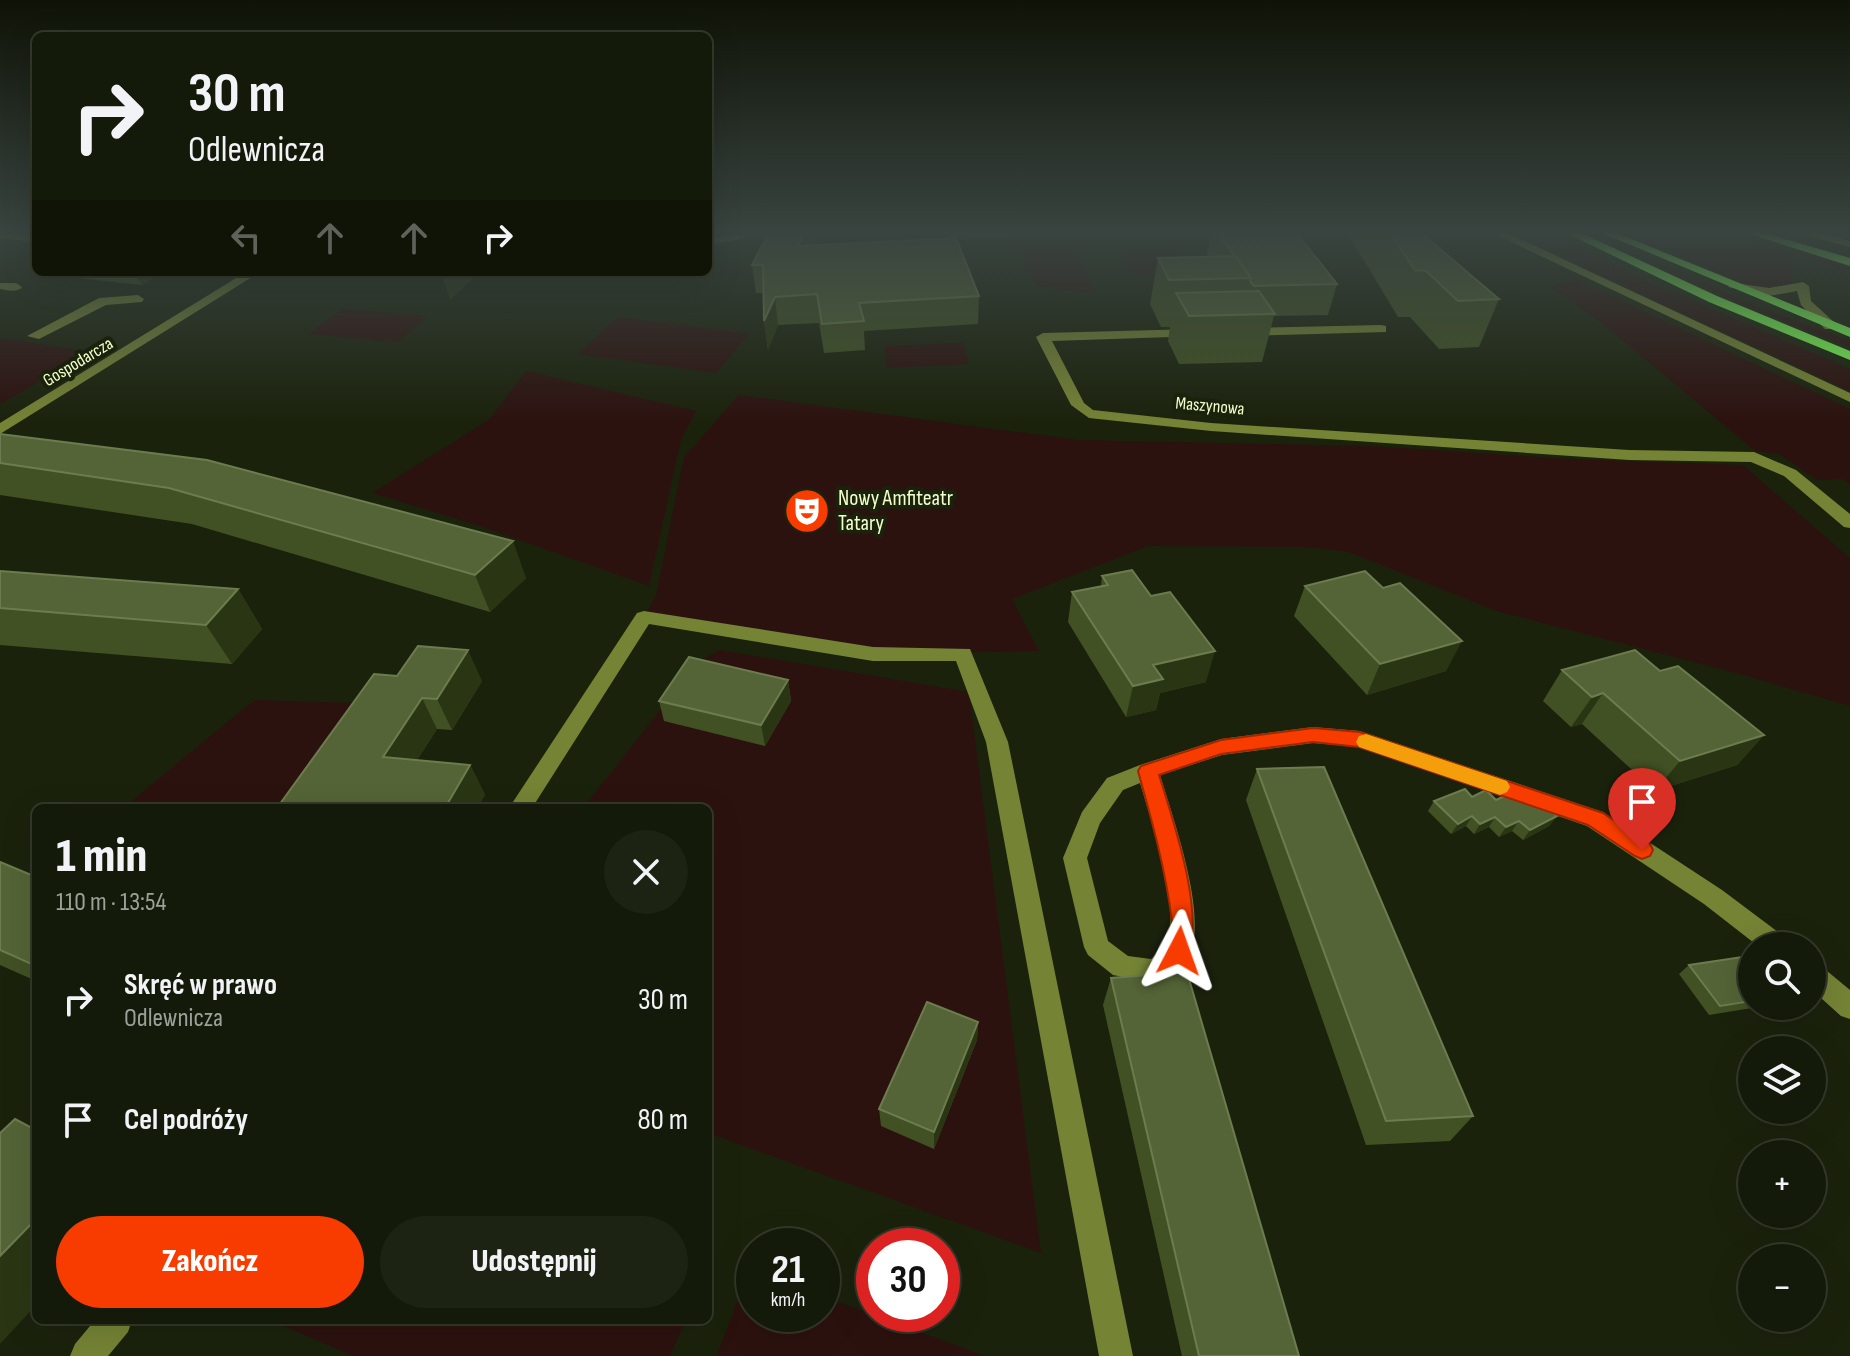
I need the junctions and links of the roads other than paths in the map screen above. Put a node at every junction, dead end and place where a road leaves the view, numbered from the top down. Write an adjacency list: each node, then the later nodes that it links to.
1 (216, 295): 13 (street, Gospodarcza)
2 (1631, 295): 12 (street)
3 (1705, 295): 11 (main road)
4 (1754, 295): 7 (main road)
5 (1804, 295): 7 (street)
6 (138, 299): 10 (street)
7 (1830, 326): 9 (main road)
8 (1381, 329): 14 (street, Maszynowa)
9 (1850, 333)
10 (34, 336)
11 (1850, 356)
12 (1850, 398)
13 (0, 429)
14 (1850, 523)
15 (1148, 771): 15 (street); 17 (street)
16 (523, 804): 22 (street)
17 (1759, 932)
18 (1826, 986): 19 (street)
19 (1850, 1007)
20 (113, 1324): 21 (street)
21 (87, 1356)
22 (1116, 1356)

